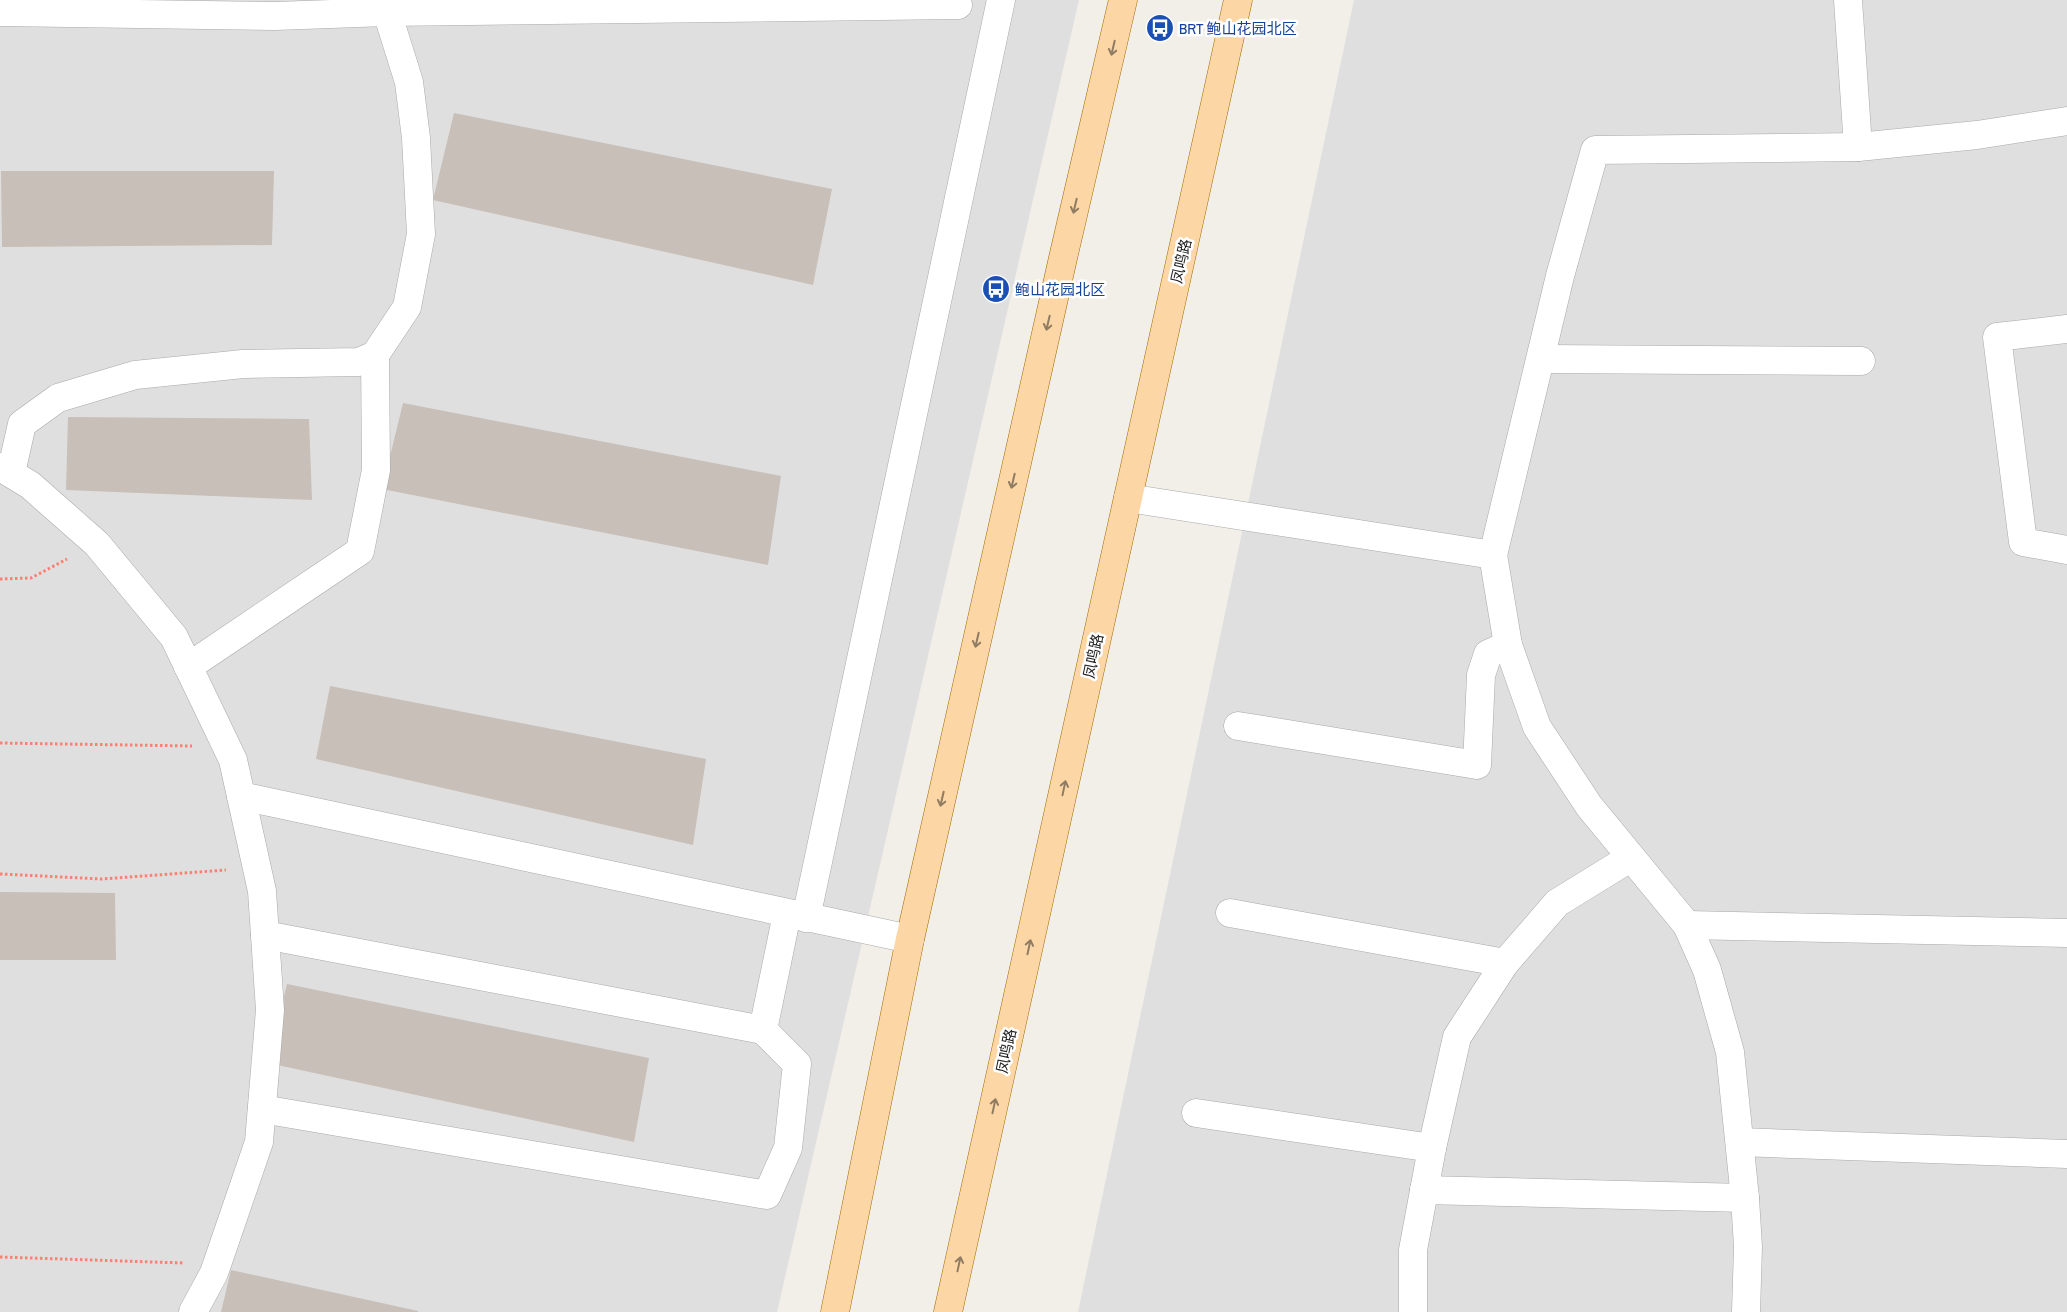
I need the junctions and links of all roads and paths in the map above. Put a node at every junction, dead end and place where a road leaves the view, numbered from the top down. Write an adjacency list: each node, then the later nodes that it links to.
1 (1001, 0): 30 (street)
2 (1123, 0): 34 (main road, one-way to 34)
3 (1238, 0): 15 (main road, 凤鸣路)
4 (1848, 0): 9 (street)
5 (958, 5): 7 (street)
6 (0, 12): 7 (street)
7 (387, 12): 11 (street)
8 (2067, 121): 9 (street)
9 (1858, 148): 12 (street)
10 (2067, 329): 17 (street)
11 (375, 355): 14 (street); 21 (street)
12 (1542, 359): 13 (street); 18 (street)
13 (1861, 362)
14 (5, 470): 16 (street)
15 (1128, 498): 18 (street); 48 (main road, 凤鸣路, one-way to 15)
16 (97, 544): 19 (path); 21 (street)
17 (2067, 550)
18 (1493, 555): 20 (street)
19 (0, 579)
20 (1508, 645): 22 (street); 26 (street)
21 (188, 668): 24 (street)
22 (1238, 726)
23 (0, 744): 24 (path)
24 (227, 746): 25 (street)
25 (241, 796): 27 (street); 30 (street)
26 (1630, 858): 31 (street); 35 (street)
27 (257, 868): 28 (path); 33 (street)
28 (0, 874)
29 (1230, 913): 35 (street)
30 (796, 916): 34 (street); 36 (street)
31 (1686, 925): 32 (street); 39 (street)
32 (2067, 934)
33 (265, 935): 36 (street); 37 (street)
34 (910, 939): 47 (main road)
35 (1505, 963): 40 (street)
36 (763, 1030): 37 (street)
37 (262, 1109): 45 (street)
38 (1196, 1113): 40 (street)
39 (1740, 1142): 41 (street); 43 (street)
40 (1432, 1148): 42 (street)
41 (2067, 1154)
42 (1424, 1190): 43 (street); 49 (street)
43 (1745, 1198): 50 (street)
44 (0, 1257): 45 (path)
45 (217, 1264): 46 (street)
46 (193, 1312)
47 (835, 1312)
48 (948, 1312)
49 (1413, 1312)
50 (1746, 1312)

